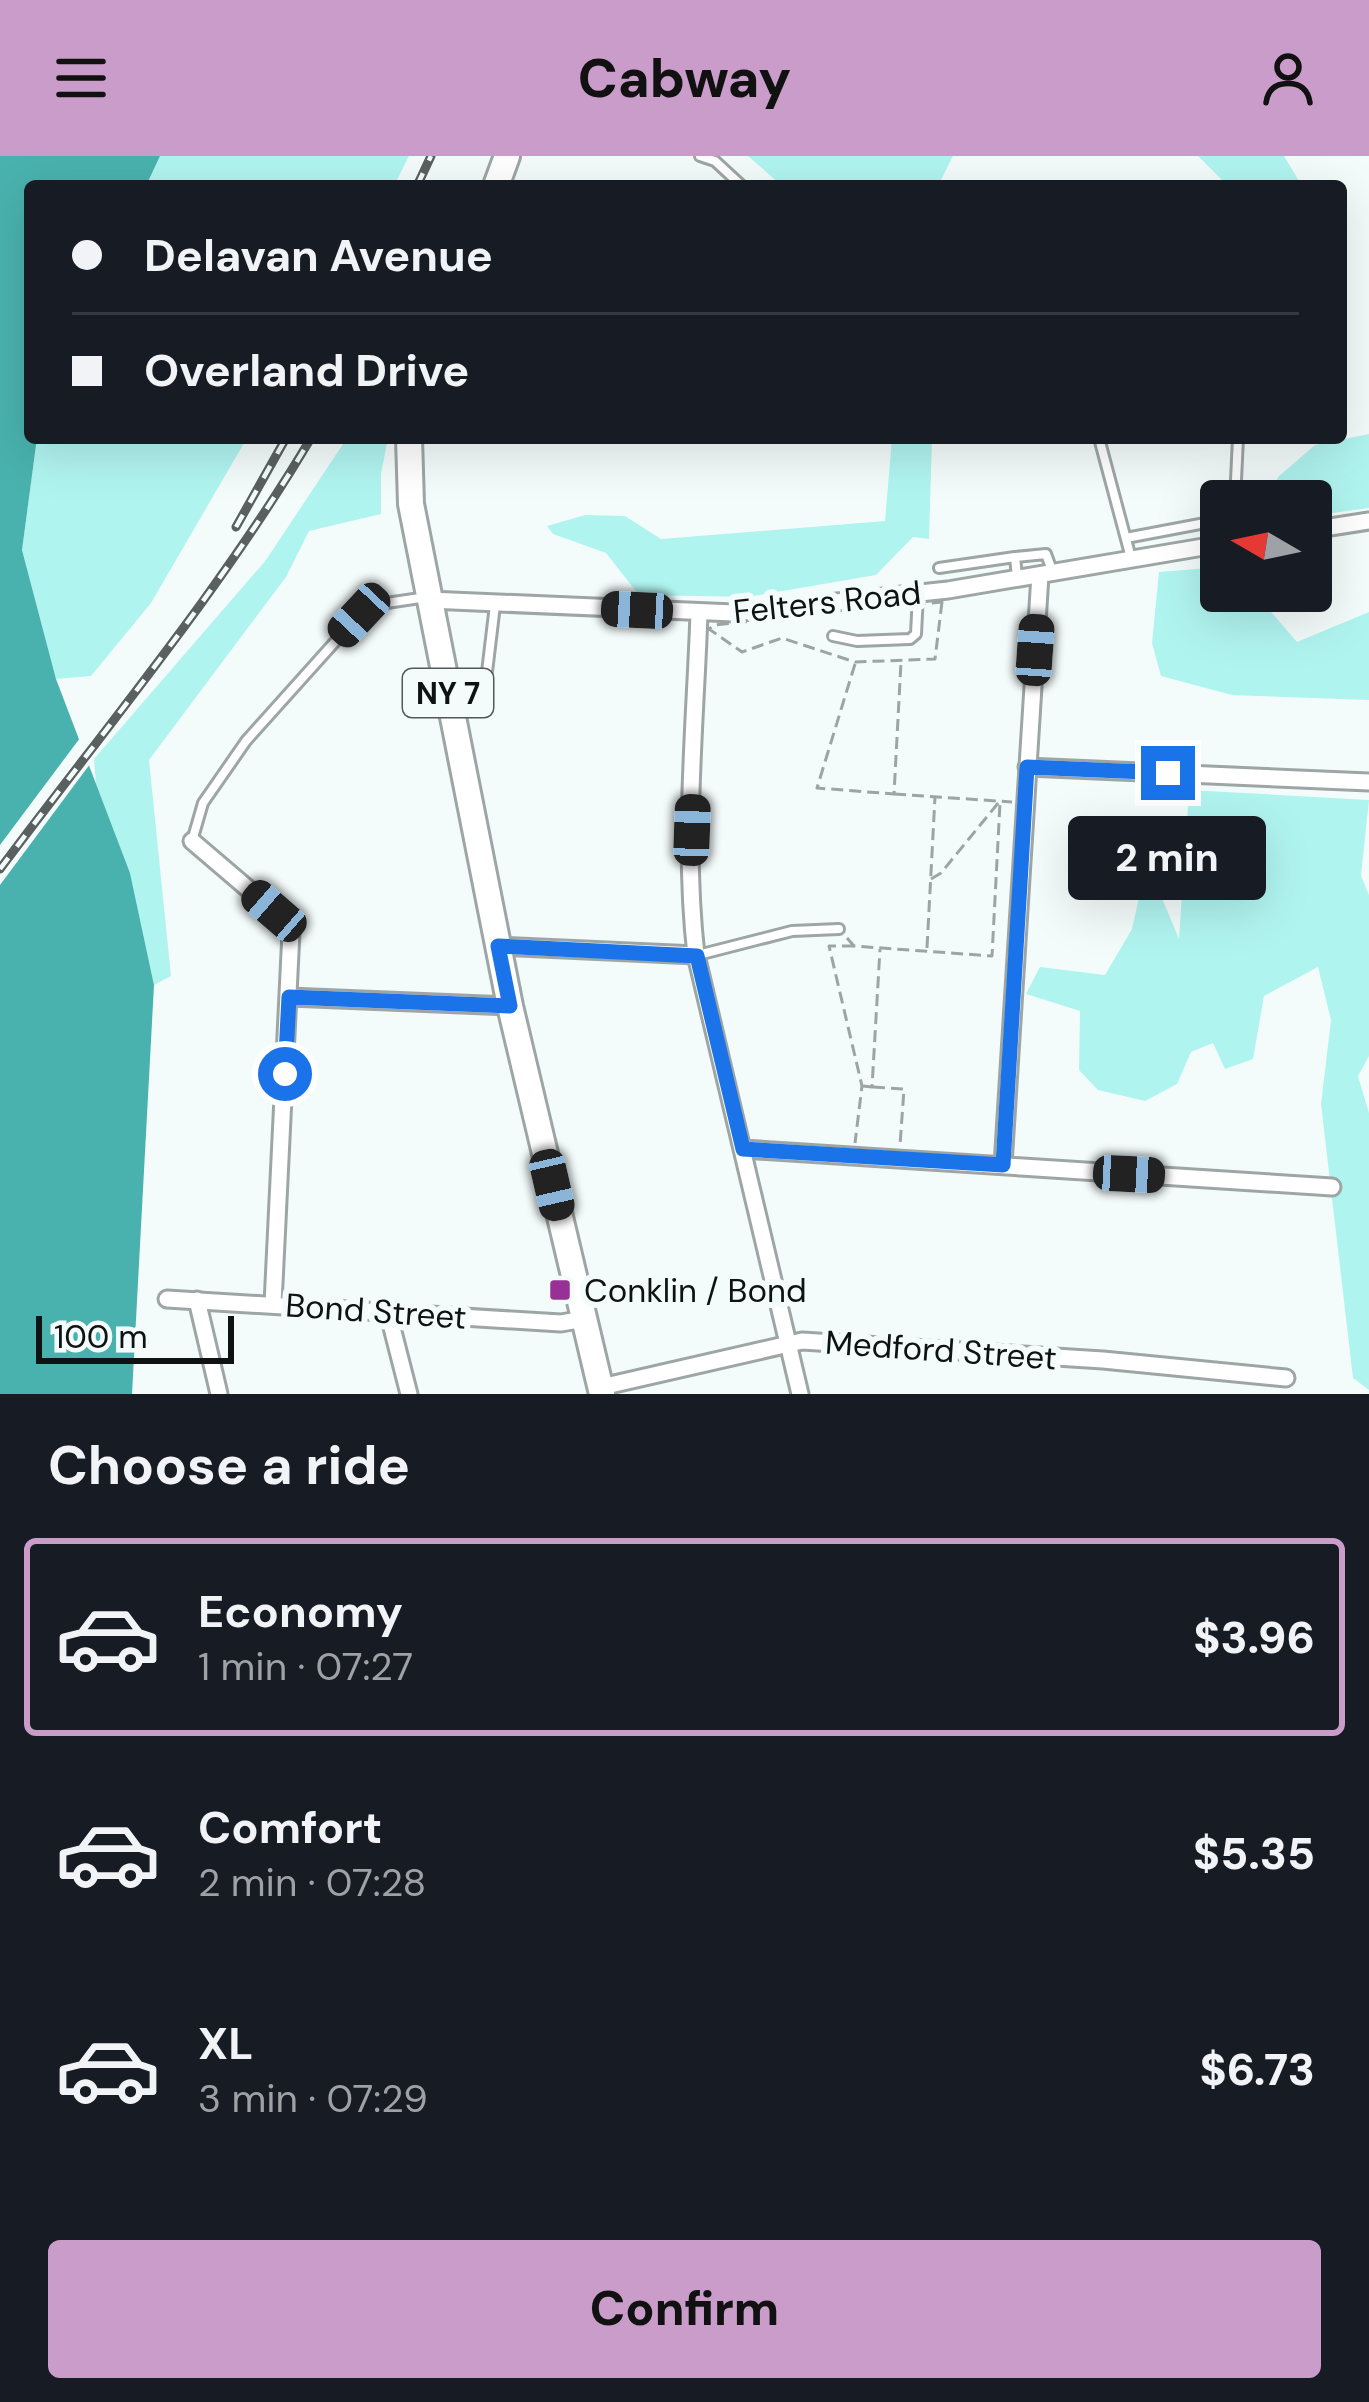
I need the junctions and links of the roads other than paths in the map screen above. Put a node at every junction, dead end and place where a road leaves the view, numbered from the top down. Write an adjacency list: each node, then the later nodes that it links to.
1 (700, 156): 2 (lane)
2 (736, 180)
3 (409, 444): 18 (main road, NY 7)
4 (1102, 444): 10 (lane)
5 (1238, 444): 6 (lane)
6 (1235, 480)
7 (1369, 521): 9 (street)
8 (1200, 524): 10 (lane)
9 (1332, 527)
10 (1126, 538): 13 (lane)
11 (1200, 548): 13 (street, Felters Road)
12 (1015, 557): 14 (lane); 15 (lane); 16 (lane)
13 (1131, 560): 15 (street, Felters Road)
14 (938, 568)
15 (1047, 574): 16 (street, Felters Road); 23 (street)
16 (1018, 578): 17 (street, Felters Road)
17 (918, 593): 20 (street, Felters Road); 21 (lane)
18 (429, 599): 19 (street, Felters Road); 25 (lane); 27 (main road, NY 7)
19 (495, 603): 20 (street, Felters Road); 22 (lane)
20 (699, 614): 28 (street)
21 (833, 635)
22 (488, 672)
23 (1027, 767): 24 (street); 32 (street)
24 (1369, 782)
25 (192, 841): 29 (street)
26 (838, 929): 28 (lane)
27 (498, 946): 28 (street); 30 (main road, NY 7)
28 (697, 956): 31 (street)
29 (289, 997): 30 (street); 36 (street)
30 (510, 1006): 38 (main road, NY 7)
31 (743, 1149): 32 (street); 39 (street)
32 (1003, 1165): 33 (street)
33 (1332, 1187)
34 (167, 1298): 35 (street, Bond Street)
35 (197, 1300): 36 (street, Bond Street); 42 (street)
36 (273, 1304): 37 (street, Bond Street)
37 (388, 1312): 38 (street, Bond Street); 43 (street)
38 (584, 1319): 41 (main road, NY 7)
39 (788, 1343): 40 (street, Medford Street); 41 (street, Medford Street); 44 (street)
40 (1286, 1378)
41 (601, 1391)
42 (219, 1394)
43 (409, 1394)
44 (800, 1394)

